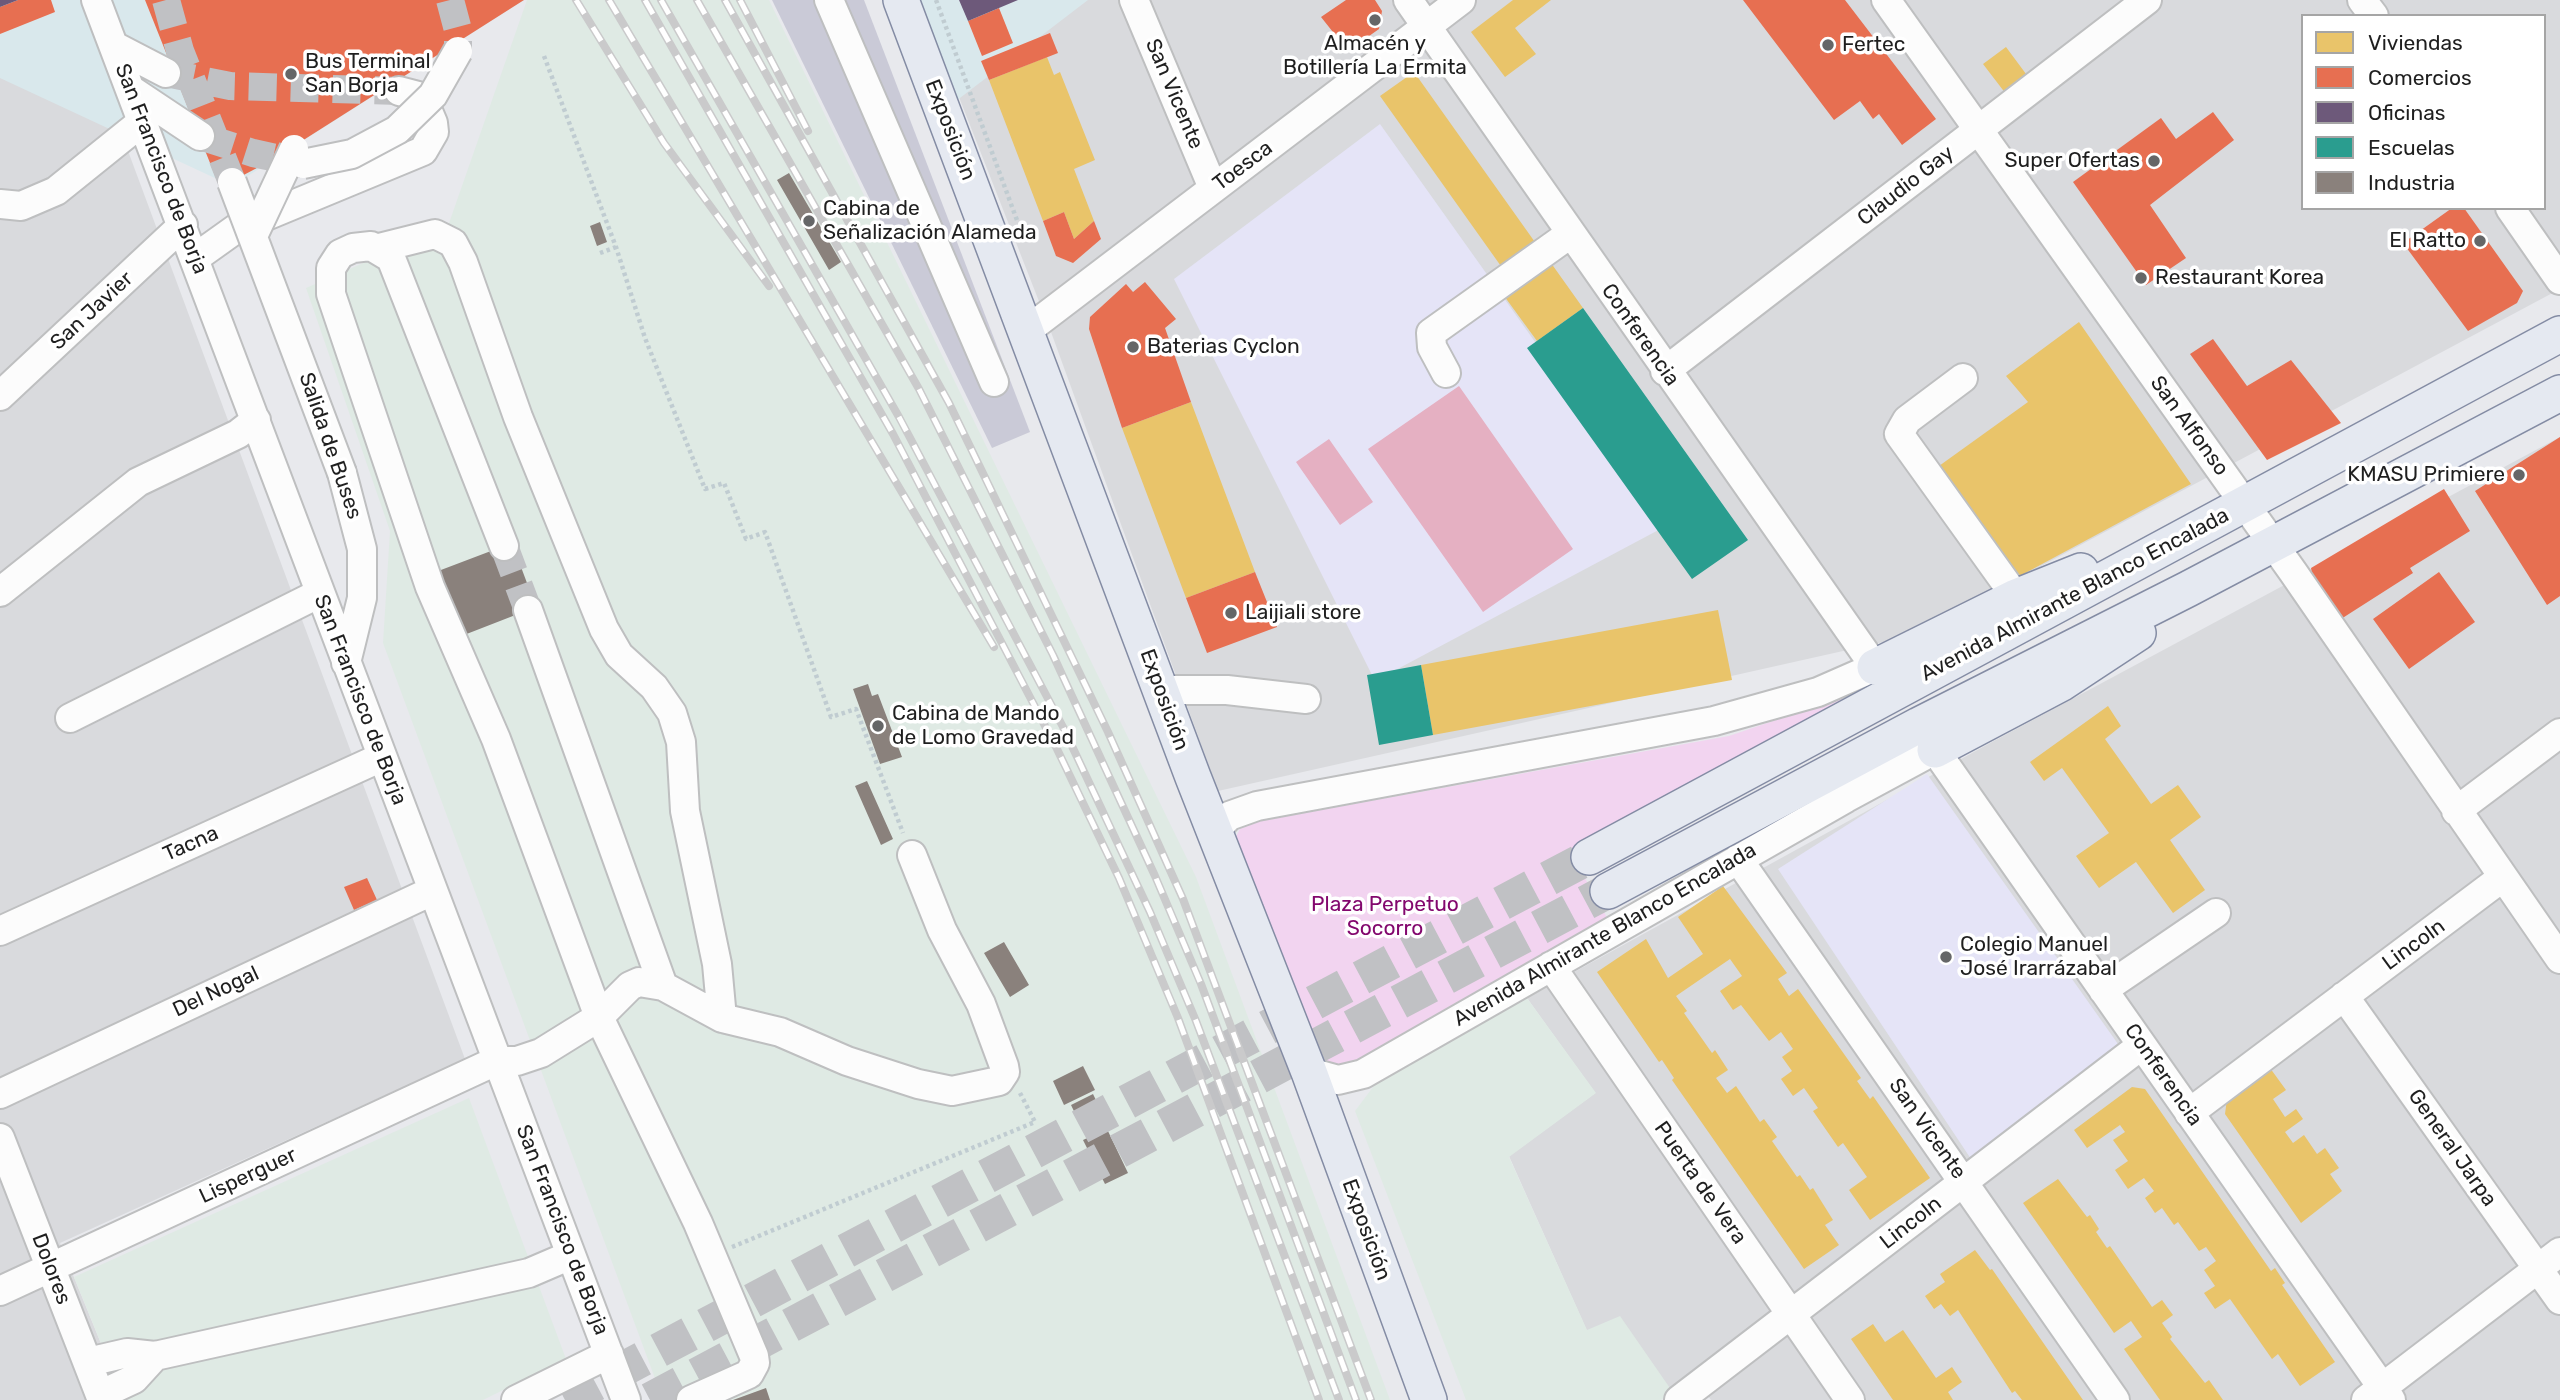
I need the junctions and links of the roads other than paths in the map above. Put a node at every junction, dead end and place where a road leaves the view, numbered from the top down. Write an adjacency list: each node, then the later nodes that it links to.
1 (96, 0): 10 (street, San Francisco de Borja)
2 (829, 0): 33 (street)
3 (901, 0): 28 (main road, Exposición)
4 (1134, 0): 19 (street, San Vicente)
5 (1408, 0): 9 (street, Conferencia)
6 (1461, 0): 9 (street, Toesca)
7 (1886, 0): 16 (street, San Alfonso)
8 (2147, 0): 16 (street, Claudio Gay)
9 (1427, 26): 19 (street, Toesca); 23 (street, Conferencia)
10 (114, 46): 12 (street); 13 (street, San Francisco de Borja)
11 (458, 51): 24 (street, bridge)
12 (166, 73)
13 (131, 90): 15 (street, San Francisco de Borja); 17 (street)
14 (399, 91): 26 (street)
15 (143, 121): 20 (street); 22 (street, San Francisco de Borja)
16 (1979, 130): 30 (street, Claudio Gay); 37 (street, San Alfonso)
17 (200, 136)
18 (232, 182): 24 (street, Salida de Buses, bridge)
19 (1213, 188): 28 (street, Toesca)
20 (0, 204)
21 (2511, 210): 27 (street)
22 (183, 225): 26 (street, San Francisco de Borja); 35 (street, San Javier)
23 (1570, 234): 30 (street, Conferencia); 31 (street)
24 (253, 236): 46 (street, Salida de Buses, bridge)
25 (379, 248): 39 (street); 69 (street); 70 (street)
26 (195, 258): 36 (street, San Francisco de Borja)
27 (2560, 279)
28 (1025, 332): 48 (main road, Exposición)
29 (2560, 334): 37 (main road, Avenida Almirante Blanco Encalada)
30 (1665, 371): 47 (street, Conferencia)
31 (1446, 373)
32 (1963, 379): 44 (street)
33 (994, 382)
34 (2560, 393): 38 (main road, Avenida Almirante Blanco Encalada)
35 (0, 396)
36 (256, 420): 42 (street); 43 (street, San Francisco de Borja)
37 (2243, 504): 38 (street, San Alfonso); 40 (main road, Avenida Almirante Blanco Encalada)
38 (2273, 544): 41 (main road, Avenida Almirante Blanco Encalada); 54 (street, San Alfonso)
39 (504, 546)
40 (2155, 551): 44 (main road); 57 (main road, Avenida Almirante Blanco Encalada)
41 (2188, 589): 52 (main road); 61 (main road, Avenida Almirante Blanco Encalada)
42 (0, 593)
43 (320, 593): 46 (street, San Francisco de Borja); 50 (street)
44 (2016, 597): 47 (main road)
45 (528, 610): 66 (street)
46 (346, 663): 53 (street, San Francisco de Borja)
47 (1875, 667): 55 (street)
48 (1161, 690): 49 (street); 55 (main road, Exposición)
49 (1306, 699)
50 (70, 718)
51 (2560, 733): 54 (street)
52 (1935, 750): 58 (street, Avenida Almirante Blanco Encalada); 67 (street, Conferencia)
53 (382, 757): 60 (street, San Francisco de Borja); 63 (street, Tacna)
54 (2456, 811): 59 (street, San Alfonso)
55 (1214, 832): 73 (main road, Exposición)
56 (912, 855): 70 (street)
57 (1589, 857)
58 (1738, 859): 65 (street, Avenida Almirante Blanco Encalada); 77 (street, San Vicente)
59 (2503, 877): 64 (street, San Alfonso); 68 (street, Lincoln)
60 (432, 891): 72 (street, San Francisco de Borja); 74 (street, Del Nogal)
61 (1608, 891)
62 (2216, 913): 67 (street)
63 (0, 931)
64 (2560, 959)
65 (1551, 966): 73 (street, Avenida Almirante Blanco Encalada); 84 (street, Puerta de Vera)
66 (663, 986): 69 (street, Lisperguer); 70 (street)
67 (2103, 990): 71 (street, Conferencia)
68 (2344, 996): 75 (street, Lincoln); 81 (street, General Jarpa)
69 (598, 1017): 72 (street, Lisperguer); 93 (street)
70 (722, 1018)
71 (2142, 1045): 75 (street, Conferencia); 77 (street, Lincoln)
72 (496, 1061): 79 (street, San Francisco de Borja); 80 (street, Lisperguer)
73 (1309, 1072): 94 (main road, Exposición)
74 (0, 1094)
75 (2189, 1113): 89 (street, Conferencia)
76 (0, 1138): 80 (street, Dolores)
77 (1963, 1182): 84 (street, Lincoln); 97 (street, San Vicente)
78 (2560, 1252): 81 (street)
79 (571, 1255): 85 (street, San Francisco de Borja); 86 (street)
80 (50, 1268): 82 (street, Lisperguer); 87 (street, Dolores)
81 (2538, 1269): 83 (street, General Jarpa); 89 (street)
82 (0, 1291)
83 (2560, 1300)
84 (1791, 1315): 88 (street, Lincoln); 96 (street, Puerta de Vera)
85 (609, 1354): 91 (street); 92 (street, San Francisco de Borja)
86 (155, 1356): 87 (street); 90 (street)
87 (88, 1363): 90 (street, Dolores)
88 (1711, 1390): 95 (street, Lincoln)
89 (2380, 1396)
90 (101, 1397)
91 (516, 1400)
92 (626, 1400)
93 (691, 1400)
94 (1429, 1400)
95 (1679, 1400)
96 (1850, 1400)
97 (2115, 1400)

